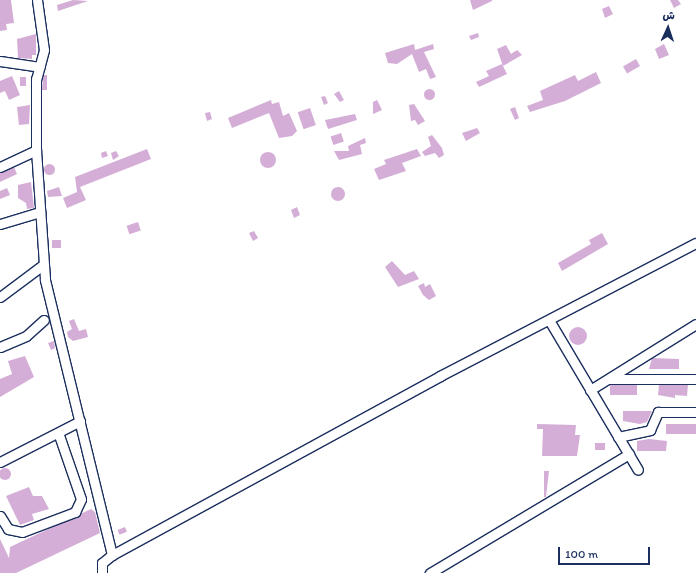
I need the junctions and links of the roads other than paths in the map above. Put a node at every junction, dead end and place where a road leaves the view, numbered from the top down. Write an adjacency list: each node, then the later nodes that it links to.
1 (37, 0): 3 (street)
2 (0, 61): 3 (street)
3 (40, 67): 4 (street)
4 (36, 150): 5 (street); 6 (street)
5 (0, 167)
6 (40, 212): 7 (street); 9 (street)
7 (0, 224)
8 (696, 243): 12 (street)
9 (44, 265): 10 (street); 19 (street)
10 (0, 298)
11 (44, 320): 14 (street)
12 (549, 320): 17 (street); 26 (street)
13 (696, 324): 15 (street)
14 (0, 346)
15 (608, 379): 16 (street); 17 (street)
16 (696, 379)
17 (590, 390): 21 (street)
18 (696, 412): 21 (street)
19 (80, 421): 20 (street); 26 (street)
20 (59, 435): 23 (street); 25 (street)
21 (618, 437): 22 (street)
22 (629, 454): 24 (street); 28 (street)
23 (0, 462)
24 (638, 470)
25 (0, 516)
26 (112, 555): 27 (street)
27 (102, 573)
28 (430, 573)

